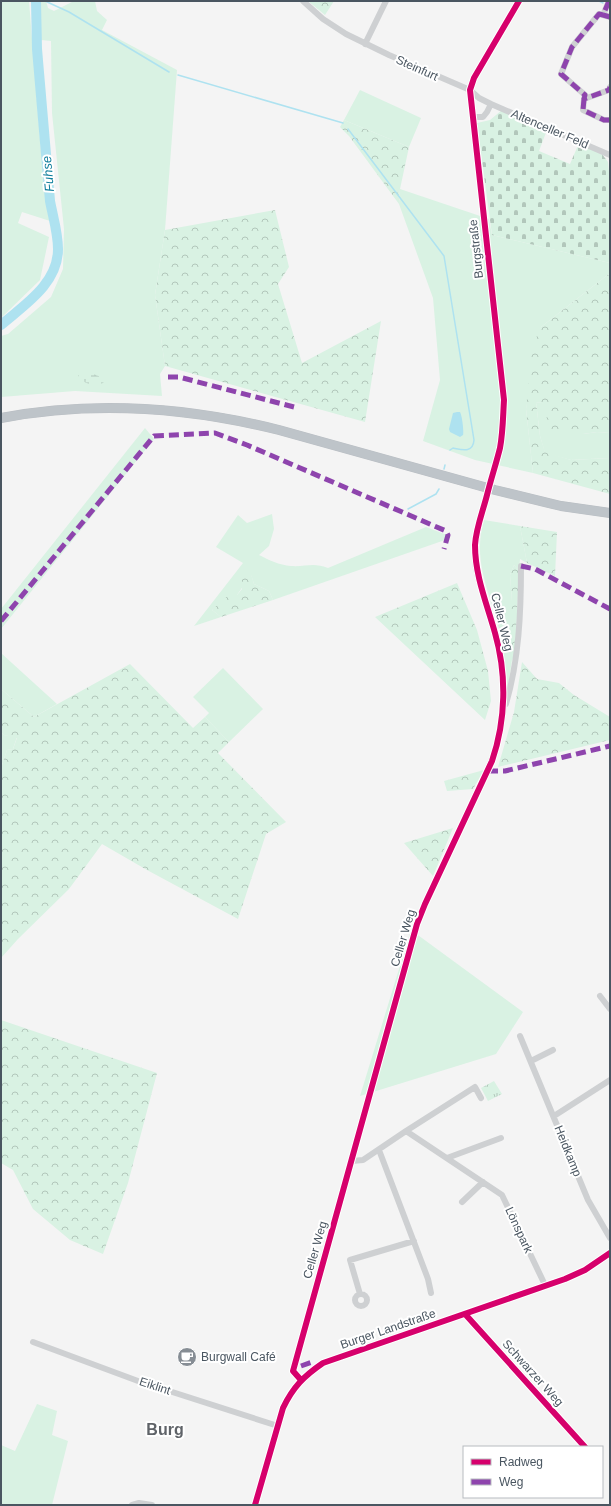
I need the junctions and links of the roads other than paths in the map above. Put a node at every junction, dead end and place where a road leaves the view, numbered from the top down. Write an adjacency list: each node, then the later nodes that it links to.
1 (303, 1): 7 (street, Steinfurt)
2 (386, 1): 7 (street)
3 (519, 1): 9 (street, Burgstraße)
4 (608, 1): 5 (street)
5 (603, 15): 6 (street); 10 (street)
6 (610, 18)
7 (365, 44): 9 (street, Steinfurt)
8 (610, 87): 10 (street)
9 (470, 90): 11 (street, Altenceller Feld); 12 (street, Burgstraße)
10 (584, 99): 13 (street)
11 (491, 104): 12 (street); 14 (street, Altenceller Feld)
12 (473, 117): 16 (street, Burgstraße, bridge)
13 (610, 120)
14 (610, 155)
15 (1, 418): 17 (highway)
16 (484, 506): 19 (street, Celler Weg)
17 (610, 513)
18 (521, 566): 19 (street, Celler Weg)
19 (504, 711): 32 (street, Celler Weg)
20 (600, 996): 21 (street)
21 (610, 1009)
22 (520, 1036): 24 (street, Heidkamp)
23 (553, 1050): 24 (street)
24 (531, 1061): 27 (street, Heidkamp)
25 (610, 1080): 27 (street)
26 (481, 1098): 28 (street)
27 (554, 1116): 35 (street, Heidkamp)
28 (406, 1131): 30 (street); 31 (street, Lönspark)
29 (501, 1138): 31 (street)
30 (379, 1150): 32 (street); 36 (street)
31 (446, 1158): 33 (street, Lönspark)
32 (352, 1161): 43 (street, Celler Weg)
33 (483, 1182): 34 (street); 38 (street, Lönspark)
34 (462, 1202)
35 (610, 1238)
36 (414, 1241): 39 (street); 40 (street)
37 (610, 1254): 38 (street, Burger Landstraße)
38 (545, 1286): 41 (street, Burger Landstraße)
39 (360, 1294)
40 (431, 1294)
41 (465, 1314): 43 (street, Burger Landstraße); 45 (street, Schwarzer Weg)
42 (33, 1342): 44 (street, Eiklint)
43 (301, 1380): 44 (street, Burger Landstraße)
44 (278, 1426): 48 (street, Burger Landstraße)
45 (584, 1446)
46 (132, 1505): 47 (street)
47 (152, 1505)
48 (255, 1505)

